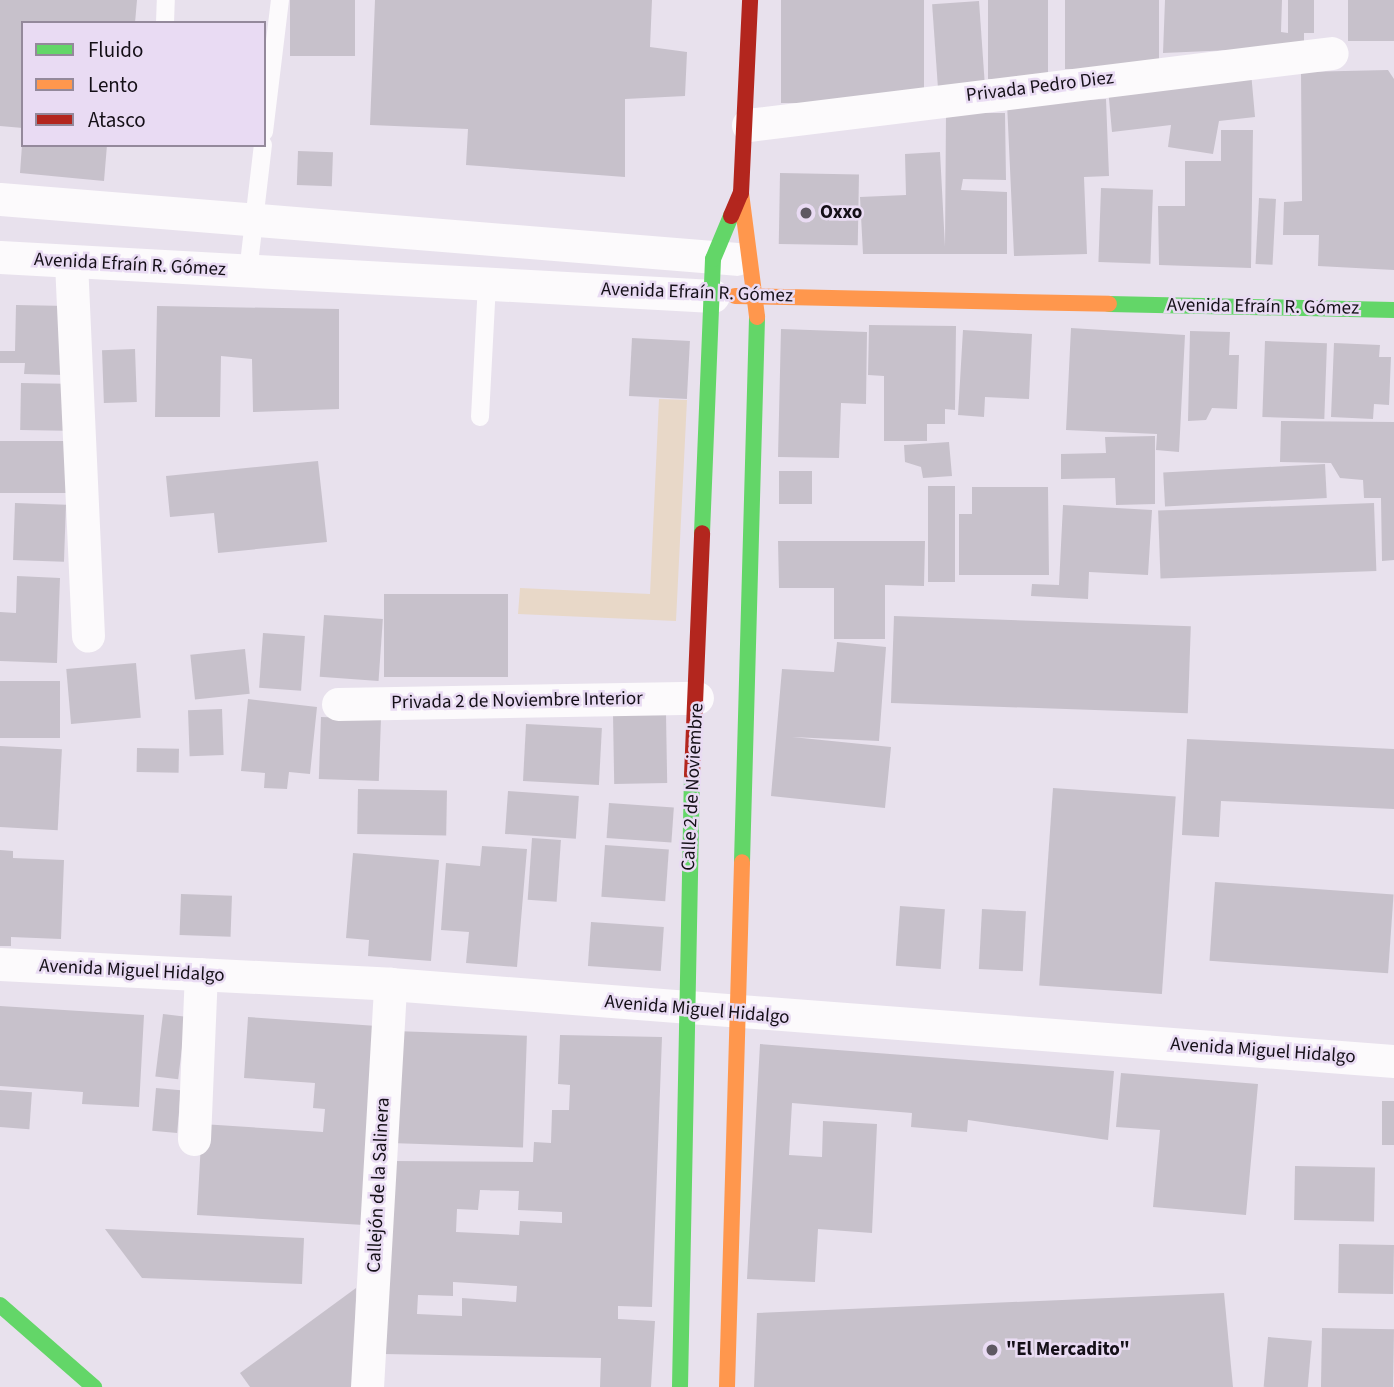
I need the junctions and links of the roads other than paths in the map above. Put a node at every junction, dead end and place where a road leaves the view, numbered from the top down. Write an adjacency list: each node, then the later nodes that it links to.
1 (166, 0): 4 (lane)
2 (280, 0): 6 (lane)
3 (750, 0): 7 (street, Calle 2 de Noviembre)
4 (165, 21)
5 (1332, 53): 7 (street, Privada Pedro Diez)
6 (266, 116)
7 (748, 125): 9 (street, Calle 2 de Noviembre)
8 (263, 147): 11 (lane)
9 (741, 193): 13 (street, Calle 2 de Noviembre); 14 (street, Calle 2 de Noviembre)
10 (0, 199): 11 (street, Avenida Efraín R. Gómez)
11 (256, 222): 13 (street, Avenida Efraín R. Gómez); 16 (lane)
12 (0, 257): 15 (street, Avenida Efraín R. Gómez)
13 (713, 259): 14 (street, Avenida Efraín R. Gómez); 18 (street, Calle 2 de Noviembre)
14 (757, 260): 19 (street, Calle 2 de Noviembre)
15 (71, 262): 16 (street, Avenida Efraín R. Gómez); 22 (street)
16 (248, 272): 17 (street, Avenida Efraín R. Gómez)
17 (487, 285): 18 (street, Avenida Efraín R. Gómez); 21 (lane)
18 (713, 296): 19 (street, Avenida Efraín R. Gómez); 23 (street, Calle 2 de Noviembre)
19 (758, 296): 20 (street, Avenida Efraín R. Gómez); 29 (street, Calle 2 de Noviembre)
20 (1394, 310)
21 (480, 417)
22 (88, 636)
23 (697, 698): 24 (street, Privada 2 de Noviembre Interior); 28 (street, Calle 2 de Noviembre)
24 (338, 704)
25 (0, 964): 26 (street, Avenida Miguel Hidalgo)
26 (201, 974): 27 (street, Avenida Miguel Hidalgo); 31 (street)
27 (390, 984): 28 (street, Avenida Miguel Hidalgo); 34 (street, Callejón de la Salinera)
28 (683, 1009): 29 (street, Avenida Miguel Hidalgo); 35 (street, Calle 2 de Noviembre)
29 (737, 1014): 30 (street, Avenida Miguel Hidalgo); 36 (street, Calle 2 de Noviembre)
30 (1394, 1061)
31 (194, 1139)
32 (0, 1305): 33 (street)
33 (94, 1387)
34 (367, 1387)
35 (680, 1387)
36 (727, 1387)

